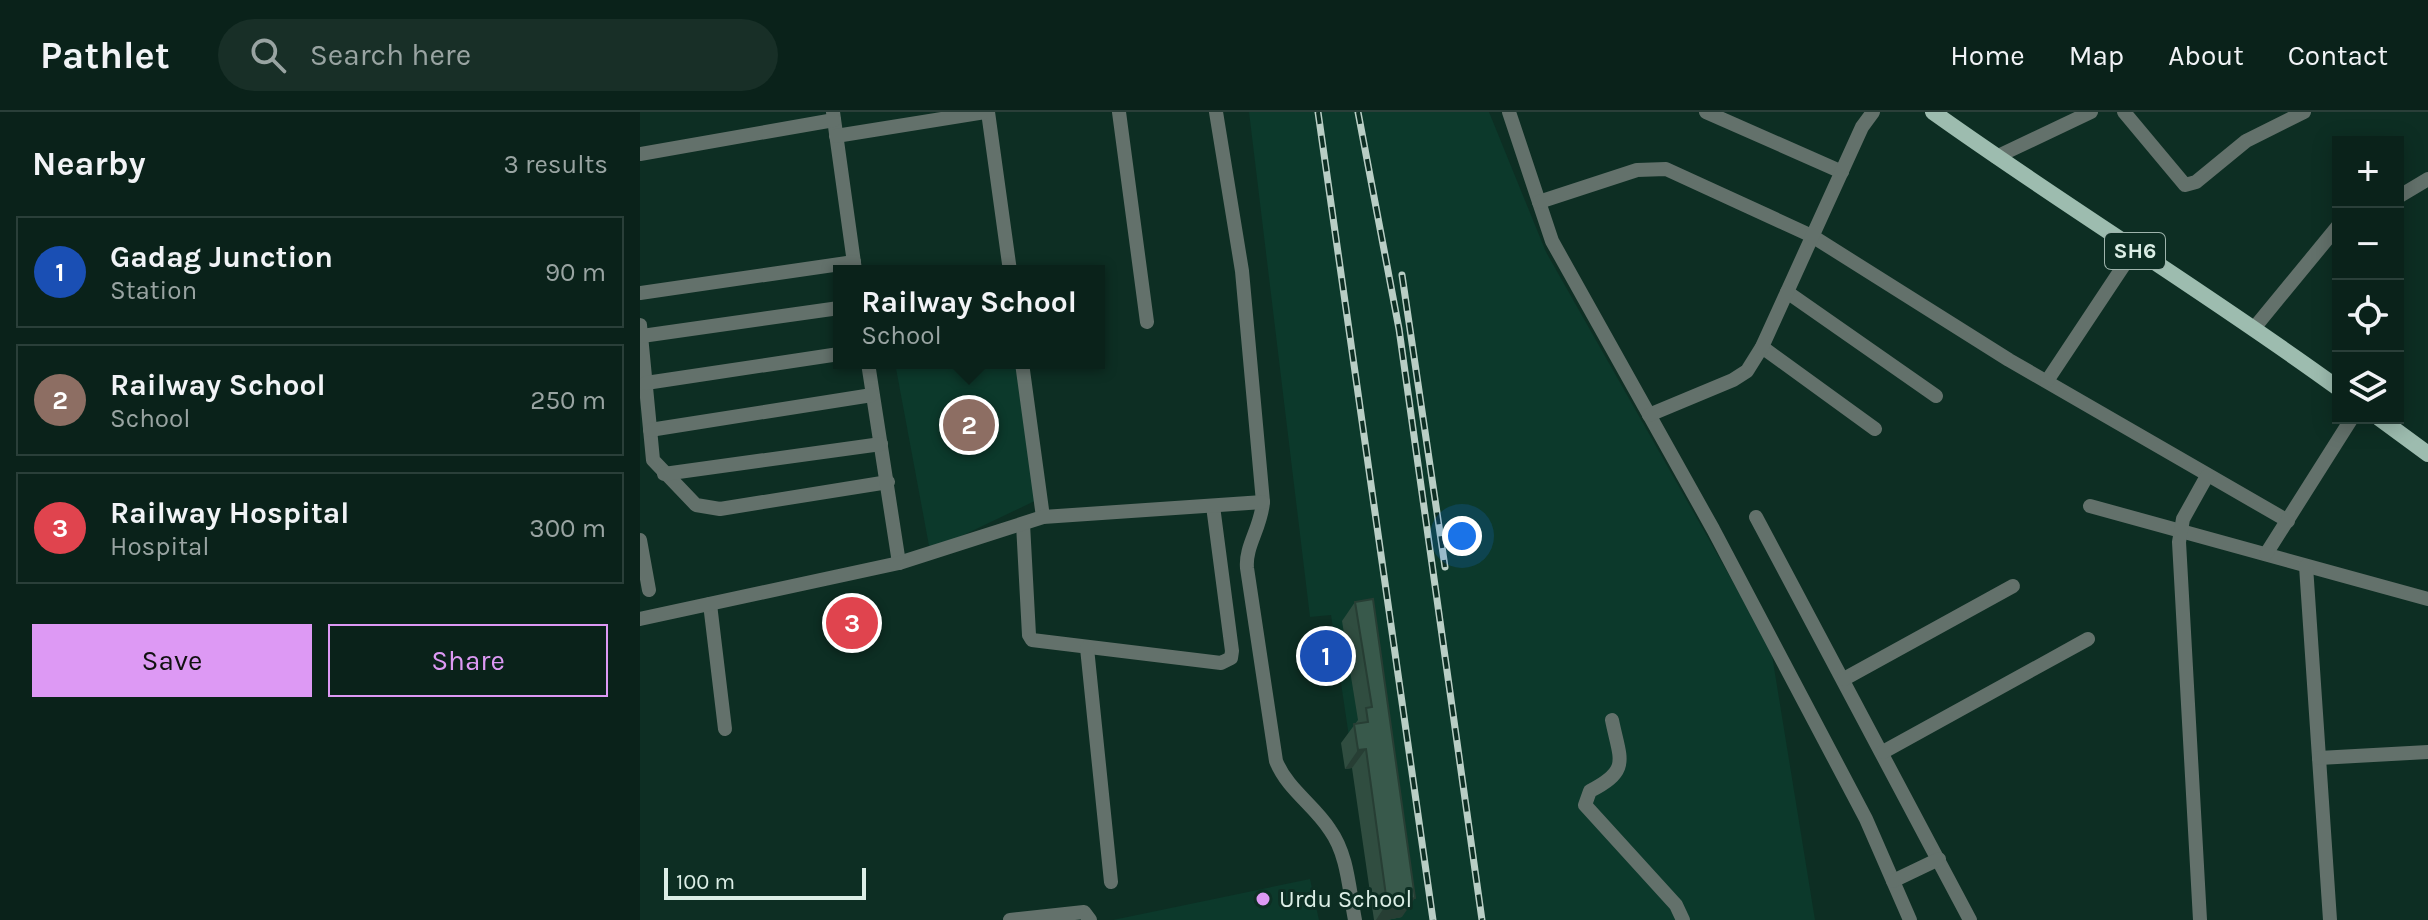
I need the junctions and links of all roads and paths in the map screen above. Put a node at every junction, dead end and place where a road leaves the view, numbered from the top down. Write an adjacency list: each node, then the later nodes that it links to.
1 (986, 112): 12 (street); 23 (street)
2 (1119, 112): 28 (street)
3 (1216, 112): 50 (street)
4 (1509, 112): 18 (street)
5 (1706, 112): 15 (street)
6 (1873, 112): 15 (street)
7 (1933, 112): 14 (main road, SH6)
8 (2091, 112): 14 (street)
9 (2304, 112): 10 (street)
10 (2128, 113)
11 (833, 116): 12 (street); 13 (street)
12 (836, 136): 22 (street)
13 (640, 154)
14 (1996, 157): 21 (main road, SH6)
15 (1842, 172): 20 (street)
16 (2428, 179): 17 (street)
17 (2404, 193)
18 (1539, 202): 20 (street); 40 (street)
19 (2332, 233): 29 (street)
20 (1812, 236): 25 (street); 35 (street)
21 (2134, 250): 29 (main road, SH6); 35 (street)
22 (855, 265)
23 (1009, 265)
24 (833, 269): 26 (street)
25 (1787, 292): 31 (street); 39 (street)
26 (640, 293)
27 (833, 309): 30 (street)
28 (1147, 322)
29 (2255, 327): 37 (main road, SH6)
30 (641, 331): 36 (street)
31 (1762, 347): 40 (street); 43 (street)
32 (833, 355): 36 (street)
33 (869, 369): 38 (street)
34 (1023, 369): 53 (street)
35 (2047, 381): 48 (street)
36 (646, 383): 44 (street)
37 (2332, 384)
38 (872, 395): 44 (street); 45 (street)
39 (1936, 396)
40 (1649, 415): 76 (street)
41 (2348, 424): 55 (street)
42 (2387, 424): 46 (main road)
43 (1875, 429)
44 (650, 430): 47 (street)
45 (881, 444): 47 (street); 49 (street)
46 (2428, 454)
47 (664, 474): 49 (street)
48 (2207, 476): 55 (street); 57 (street)
49 (888, 482): 60 (street)
50 (1263, 502): 51 (street); 80 (street)
51 (1213, 506): 53 (street); 68 (street)
52 (2090, 506): 57 (street)
53 (1043, 517): 56 (street)
54 (1756, 517): 69 (street)
55 (2288, 521): 59 (street)
56 (1023, 524): 60 (street); 68 (street)
57 (2180, 530): 59 (street); 84 (street)
58 (640, 540): 63 (street)
59 (2266, 554): 61 (street)
60 (899, 563): 65 (street)
61 (2306, 566): 64 (street); 74 (street)
62 (2013, 586): 69 (street)
63 (649, 590)
64 (2428, 599)
65 (710, 604): 66 (street); 71 (street)
66 (640, 619)
67 (2088, 639): 72 (street)
68 (1087, 648): 77 (street)
69 (1844, 679): 72 (street)
70 (1612, 720): 81 (street)
71 (725, 729)
72 (1883, 752): 75 (street)
73 (2428, 752): 74 (street)
74 (2319, 758): 85 (street)
75 (1939, 859): 76 (street); 83 (street)
76 (1893, 881): 82 (street)
77 (1111, 882)
78 (1010, 920): 79 (street)
79 (1090, 920)
80 (1355, 920)
81 (1683, 920)
82 (1910, 920)
83 (1970, 920)
84 (2200, 920)
85 (2330, 920)

